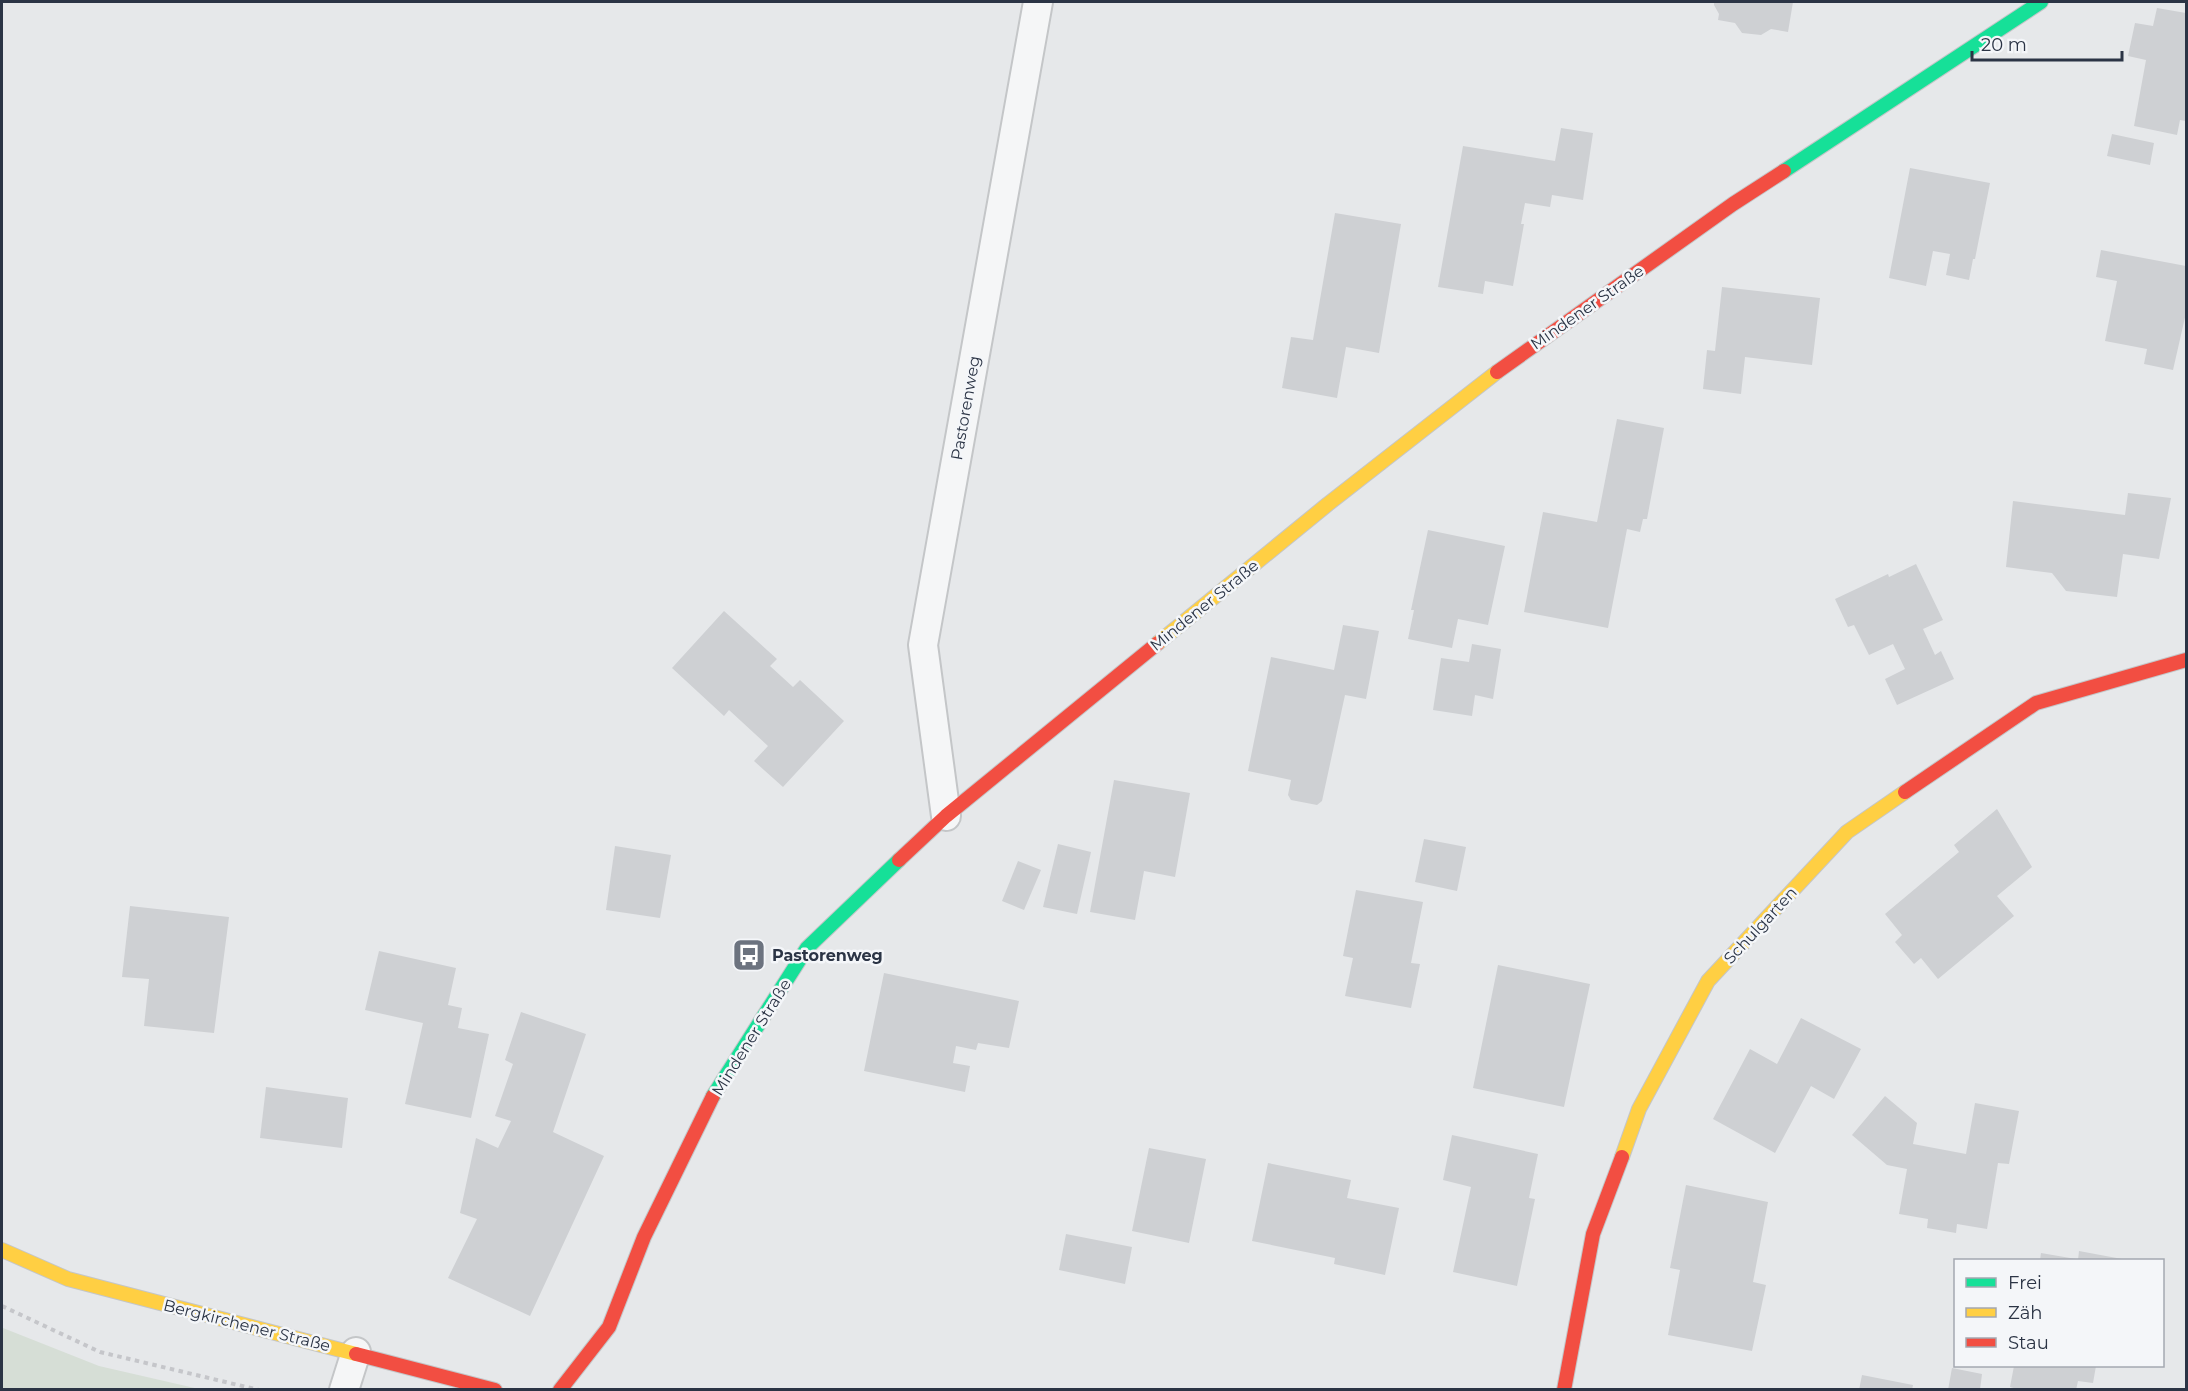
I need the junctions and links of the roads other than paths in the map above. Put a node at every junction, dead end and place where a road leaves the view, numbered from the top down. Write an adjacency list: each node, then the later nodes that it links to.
1 (1038, 2): 4 (lane, Pastorenweg)
2 (2041, 2): 4 (street, Mindener Straße)
3 (2187, 660): 10 (street, Schulgarten)
4 (946, 816): 9 (street, Mindener Straße)
5 (2, 1250): 6 (street, Bergkirchener Straße)
6 (356, 1352): 7 (lane); 8 (street, Bergkirchener Straße)
7 (344, 1389)
8 (495, 1389)
9 (560, 1389)
10 (1564, 1389)

